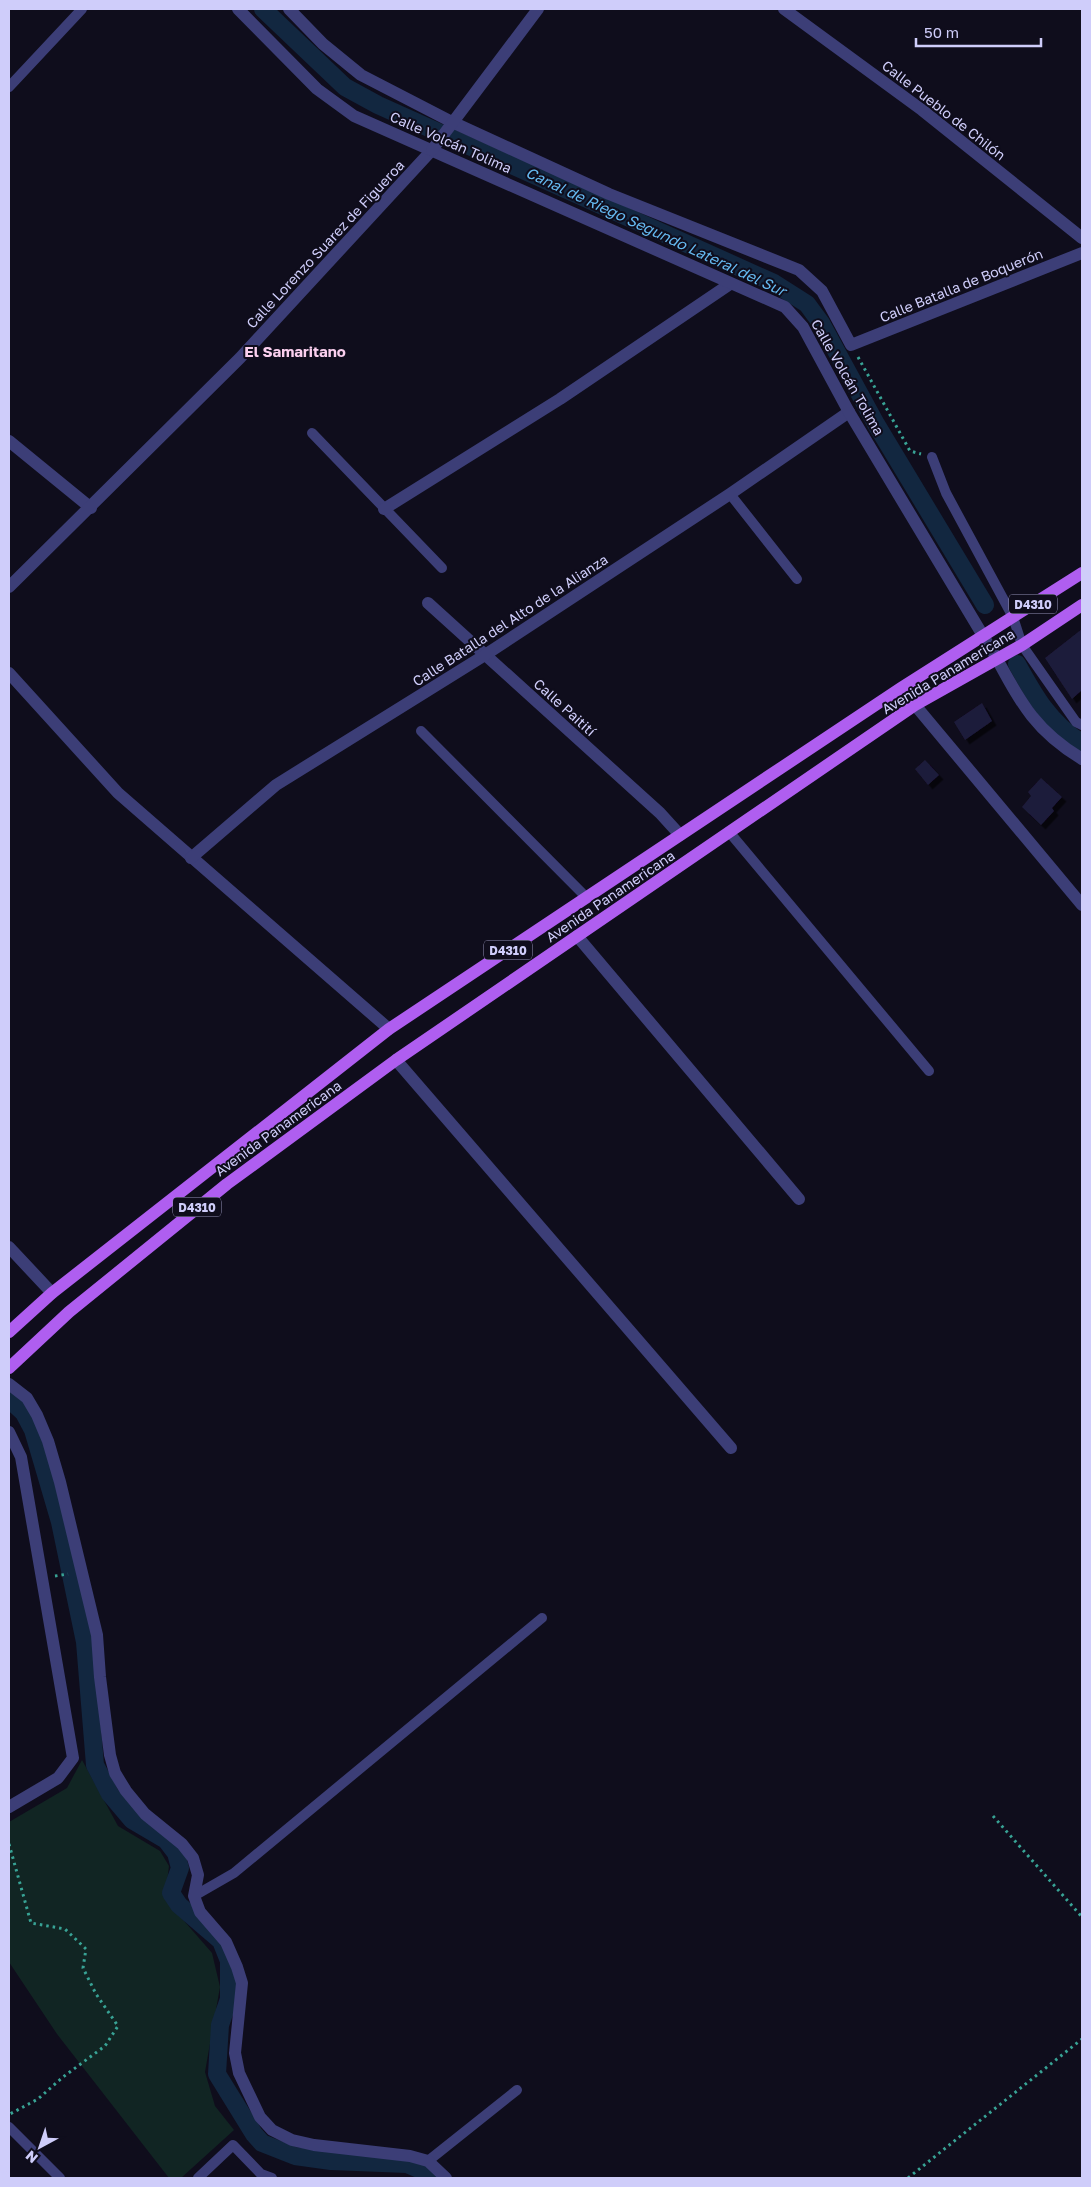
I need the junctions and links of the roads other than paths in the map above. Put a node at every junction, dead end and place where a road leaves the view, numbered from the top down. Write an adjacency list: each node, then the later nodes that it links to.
1 (82, 9): 6 (lane)
2 (238, 9): 8 (street, Calle Volcán Tolima)
3 (288, 9): 7 (street, Calle Volcán Tolima)
4 (538, 9): 7 (street, Calle Lorenzo Suarez de Figueroa)
5 (784, 9): 9 (street, Calle Pueblo de Chilón)
6 (9, 87)
7 (448, 126): 8 (street, Calle Lorenzo Suarez de Figueroa); 12 (street, Calle Volcán Tolima)
8 (434, 147): 11 (street, Calle Volcán Tolima); 18 (street, Calle Lorenzo Suarez de Figueroa)
9 (1082, 238)
10 (1082, 253): 12 (street, Calle Batalla de Boquerón)
11 (730, 284): 13 (street, Calle Volcán Tolima); 19 (street)
12 (851, 345)
13 (849, 412): 17 (street, Calle Batalla del Alto de la Alianza); 27 (street, Calle Volcán Tolima)
14 (312, 433): 19 (lane)
15 (9, 441): 18 (street)
16 (932, 457): 26 (lane)
17 (730, 494): 22 (lane); 29 (street, Calle Batalla del Alto de la Alianza)
18 (91, 508): 23 (street, Calle Lorenzo Suarez de Figueroa)
19 (384, 509): 20 (lane)
20 (442, 568)
21 (1082, 573): 26 (main road, Avenida Panamericana / D4310)
22 (797, 579)
23 (9, 587)
24 (428, 603): 29 (street, Calle Paitití)
25 (1082, 605): 28 (main road, Avenida Panamericana / D4310)
26 (1013, 617): 27 (main road, Avenida Panamericana / D4310); 28 (lane)
27 (983, 635): 30 (street, Calle Volcán Tolima); 37 (main road, Avenida Panamericana / D4310)
28 (1022, 645): 30 (main road, Avenida Panamericana / D4310); 33 (lane)
29 (485, 655): 37 (street, Calle Paitití); 38 (street, Calle Batalla del Alto de la Alianza)
30 (997, 659): 32 (main road, Avenida Panamericana / D4310); 35 (street, Calle Volcán Tolima)
31 (9, 673): 38 (street)
32 (915, 705): 36 (main road, Avenida Panamericana / D4310); 40 (street)
33 (1082, 725)
34 (421, 730): 39 (lane)
35 (1082, 759)
36 (730, 833): 41 (main road, Avenida Panamericana / D4310); 44 (lane)
37 (680, 835): 39 (main road, Avenida Panamericana / D4310)
38 (191, 858): 42 (street)
39 (587, 898): 42 (main road, Avenida Panamericana / D4310)
40 (1082, 905)
41 (577, 936): 43 (main road, Avenida Panamericana / D4310); 45 (street)
42 (389, 1029): 47 (main road, Avenida Panamericana / D4310)
43 (396, 1060): 49 (main road, Avenida Panamericana / D4310); 52 (street)
44 (929, 1071)
45 (799, 1199)
46 (9, 1247): 47 (street)
47 (52, 1293): 48 (main road, Avenida Panamericana / D4310)
48 (9, 1332)
49 (9, 1368)
50 (9, 1384): 55 (street)
51 (9, 1432): 54 (street)
52 (731, 1448)
53 (542, 1618): 55 (lane)
54 (9, 1807)
55 (194, 1896): 58 (street)
56 (516, 2090): 58 (lane)
57 (9, 2127): 59 (lane)
58 (428, 2161): 62 (street)
59 (60, 2178)
60 (198, 2178): 61 (lane)
61 (272, 2178)
62 (446, 2178)

